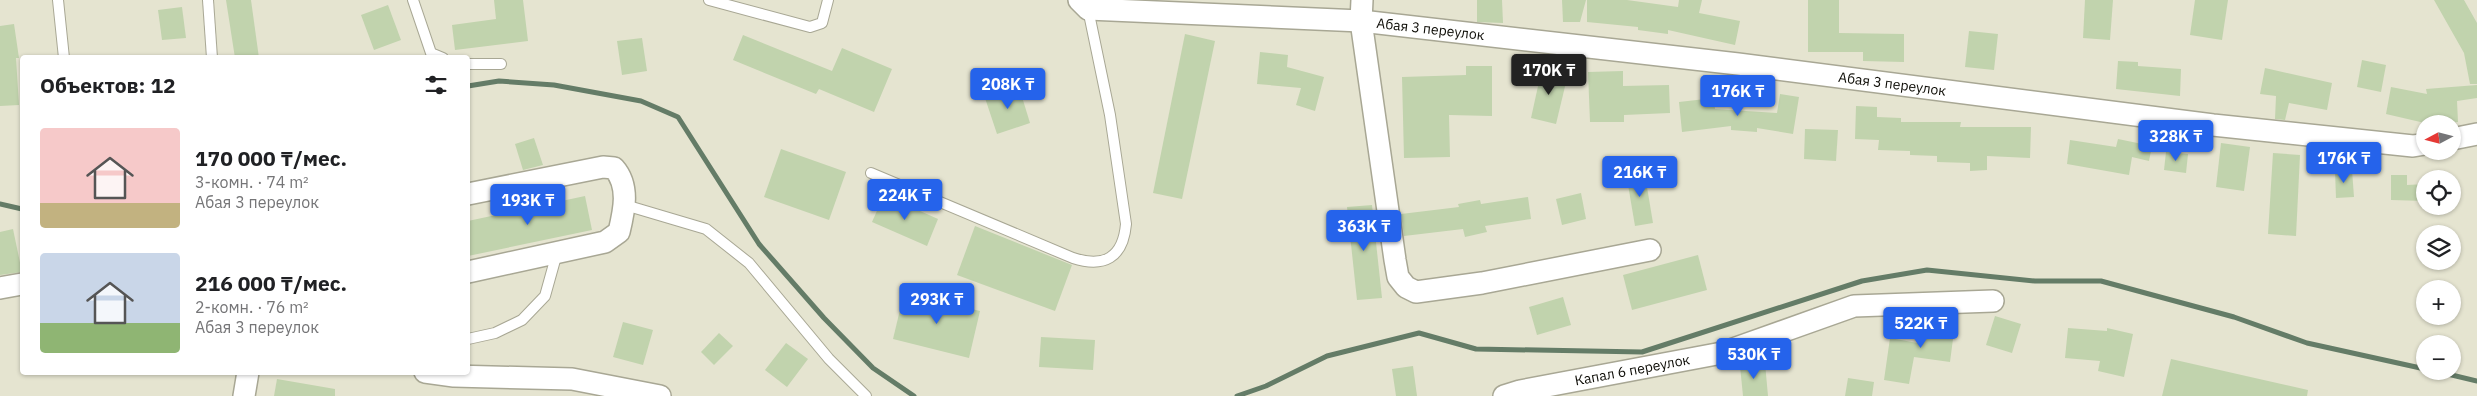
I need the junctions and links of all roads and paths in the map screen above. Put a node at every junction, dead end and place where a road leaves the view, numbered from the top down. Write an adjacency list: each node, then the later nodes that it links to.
1 (58, 0): 9 (lane)
2 (208, 0): 10 (lane)
3 (413, 0): 11 (lane)
4 (708, 0): 5 (lane)
5 (828, 0)
6 (1362, 0): 8 (street, Абая 3 переулок)
7 (1083, 4): 8 (street, Абая 3 переулок); 17 (lane)
8 (1361, 22): 16 (street, Абая 3 переулок); 20 (street, Абая 3 переулок)
9 (64, 55)
10 (212, 55)
11 (436, 55)
12 (470, 64): 13 (lane)
13 (501, 64)
14 (2477, 134): 15 (street)
15 (2461, 137)
16 (2416, 146)
17 (871, 173)
18 (470, 194): 19 (street)
19 (625, 205): 21 (street); 31 (lane)
20 (1650, 250)
21 (557, 253): 22 (street); 26 (lane)
22 (470, 272)
23 (20, 284): 24 (street)
24 (0, 288)
25 (1993, 301): 32 (street, Капал 6 переулок)
26 (470, 339)
27 (248, 375): 29 (street)
28 (447, 375): 30 (street)
29 (244, 396)
30 (660, 396)
31 (866, 396)
32 (1504, 396)

